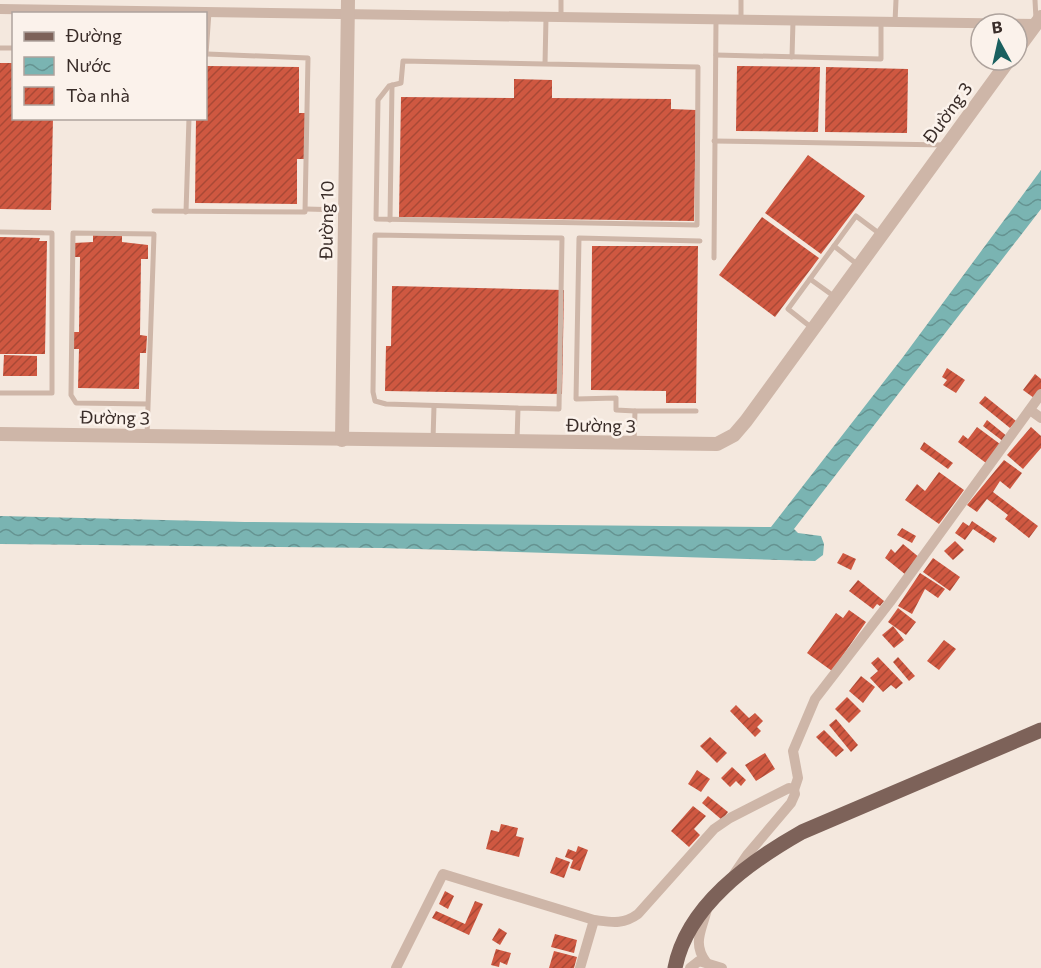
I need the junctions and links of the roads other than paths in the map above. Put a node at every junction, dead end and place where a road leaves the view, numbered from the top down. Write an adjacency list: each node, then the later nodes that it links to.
1 (348, 0): 8 (street, Đường 10)
2 (561, 0): 10 (lane)
3 (741, 0): 13 (lane)
4 (896, 0): 16 (lane)
5 (1035, 0): 12 (lane)
6 (0, 9): 7 (street)
7 (209, 12): 8 (street); 18 (lane)
8 (348, 15): 9 (street); 31 (street, Đường 10)
9 (546, 16): 10 (street); 22 (lane)
10 (561, 16): 11 (street)
11 (716, 20): 13 (street); 20 (lane)
12 (1038, 20): 16 (street); 17 (street)
13 (741, 21): 14 (street)
14 (793, 21): 15 (street); 21 (lane)
15 (881, 23): 16 (street); 21 (lane)
16 (895, 23)
17 (1029, 33)
18 (207, 40)
19 (207, 54): 30 (lane)
20 (716, 55): 21 (lane); 26 (lane)
21 (792, 57)
22 (545, 64): 24 (lane); 34 (lane)
23 (1000, 72): 27 (street, Đường 3)
24 (392, 84): 28 (lane); 29 (lane)
25 (189, 120): 33 (lane)
26 (714, 141): 27 (lane); 39 (lane)
27 (948, 145): 36 (street, Đường 3)
28 (377, 150): 29 (lane); 34 (lane)
29 (391, 150): 34 (lane)
30 (306, 209): 31 (lane); 33 (lane)
31 (345, 210): 55 (street, Đường 10)
32 (154, 211): 33 (lane)
33 (186, 212)
34 (390, 220)
35 (0, 232): 44 (lane)
36 (882, 235): 38 (lane); 40 (street, Đường 3)
37 (700, 241): 50 (lane)
38 (834, 246): 40 (lane); 41 (lane)
39 (714, 258)
40 (860, 266): 42 (street, Đường 3)
41 (810, 279): 42 (lane); 43 (lane)
42 (836, 298): 43 (street, Đường 3)
43 (813, 329): 58 (street, Đường 3)
44 (0, 393)
45 (1041, 394): 49 (street)
46 (148, 404): 46 (lane); 54 (lane)
47 (434, 406): 48 (lane); 48 (lane); 56 (lane)
48 (518, 408): 57 (lane)
49 (1030, 410): 52 (street); 60 (street)
50 (635, 411): 51 (lane); 58 (lane)
51 (696, 411)
52 (1041, 418)
53 (0, 434): 54 (street, Đường 3)
54 (147, 437): 55 (street, Đường 3)
55 (342, 440): 56 (street, Đường 3)
56 (432, 442): 57 (street, Đường 3)
57 (517, 442): 58 (street, Đường 3)
58 (634, 444)
59 (1041, 730): 61 (main road)
60 (794, 790): 61 (street); 63 (street)
61 (727, 885): 62 (main road)
62 (708, 905): 64 (street); 67 (main road)
63 (594, 920): 65 (street); 66 (street)
64 (706, 962): 68 (street); 69 (street)
65 (396, 968)
66 (580, 968)
67 (675, 968)
68 (690, 968)
69 (722, 968)

